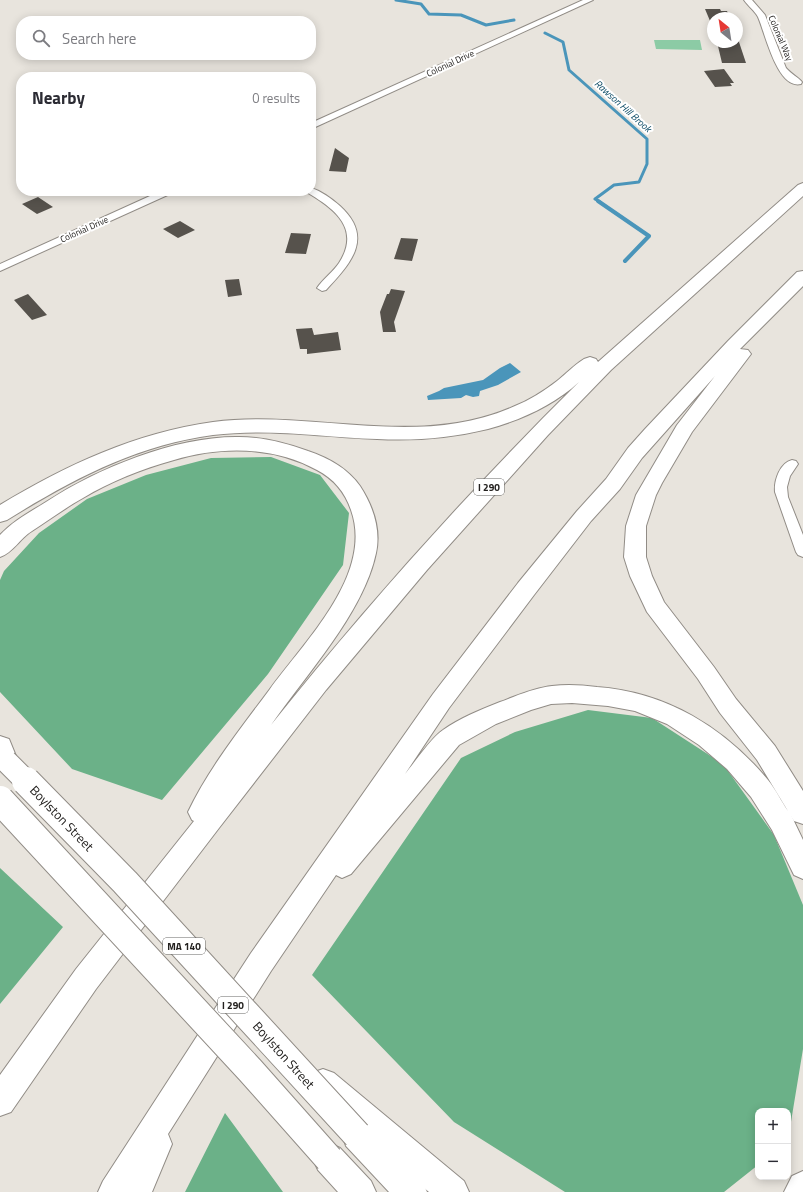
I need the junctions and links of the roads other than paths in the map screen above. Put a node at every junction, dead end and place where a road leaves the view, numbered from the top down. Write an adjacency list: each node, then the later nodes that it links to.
1 (589, 0): 4 (street, Colonial Drive)
2 (748, 0): 3 (street, Colonial Way)
3 (798, 82)
4 (316, 124)
5 (803, 188): 12 (main road, I 290)
6 (316, 194): 10 (street)
7 (158, 196): 8 (street, Colonial Drive)
8 (0, 268)
9 (803, 276): 11 (main road, I 290)
10 (322, 288)
11 (781, 299): 20 (main road); 23 (main road, I 290)
12 (633, 339): 14 (main road); 22 (main road, I 290)
13 (792, 464): 15 (street)
14 (0, 515)
15 (800, 536): 17 (street)
16 (0, 549): 22 (main road)
17 (803, 552)
18 (3, 754): 26 (main road, Boylston Street / MA 140, bridge)
19 (0, 800): 30 (main road, MA 140, bridge)
20 (803, 813)
21 (803, 867): 23 (main road)
22 (155, 891): 25 (main road, I 290)
23 (261, 962): 24 (main road, I 290)
24 (193, 1066): 28 (main road, I 290); 29 (main road)
25 (0, 1101)
26 (364, 1129): 31 (main road); 32 (main road)
27 (803, 1187): 33 (main road)
28 (114, 1192)
29 (136, 1192)
30 (360, 1192)
31 (411, 1192)
32 (453, 1192)
33 (800, 1192)

